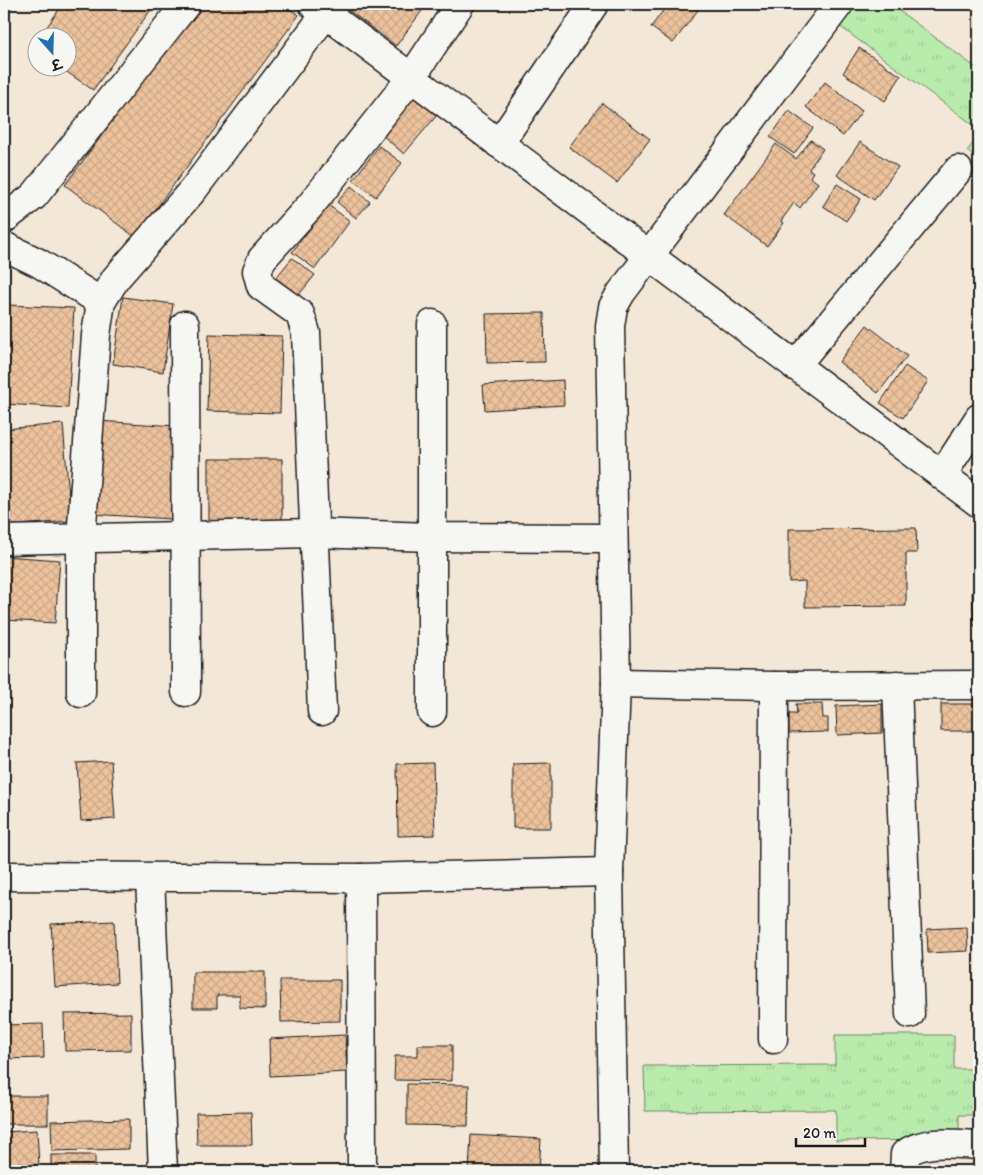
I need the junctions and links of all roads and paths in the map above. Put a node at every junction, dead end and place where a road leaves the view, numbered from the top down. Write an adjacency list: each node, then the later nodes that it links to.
1 (186, 4): 9 (street)
2 (460, 4): 6 (street)
3 (594, 4): 7 (street)
4 (839, 4): 11 (street)
5 (324, 7): 6 (street); 12 (street)
6 (411, 78): 7 (street); 19 (street)
7 (498, 144): 11 (street)
8 (958, 170): 15 (street)
9 (4, 219)
10 (4, 246): 12 (street)
11 (648, 256): 15 (street); 23 (street)
12 (101, 302): 22 (street)
13 (432, 324): 21 (street)
14 (185, 325): 20 (street)
15 (795, 366): 17 (street)
16 (979, 418): 17 (street)
17 (942, 475): 18 (street)
18 (979, 503)
19 (313, 533): 20 (street); 21 (street); 31 (street)
20 (184, 536): 22 (street); 29 (street)
21 (431, 536): 23 (street); 32 (street)
22 (81, 538): 24 (street); 30 (street)
23 (612, 538): 25 (street)
24 (4, 540)
25 (616, 683): 28 (street); 33 (street)
26 (898, 685): 27 (street); 28 (street); 37 (street)
27 (979, 685)
28 (774, 686): 38 (street)
29 (186, 692)
30 (81, 693)
31 (322, 710)
32 (432, 712)
33 (610, 872): 36 (street); 42 (street)
34 (4, 876): 35 (street)
35 (150, 878): 36 (street); 40 (street)
36 (361, 878): 41 (street)
37 (910, 1014)
38 (773, 1039)
39 (979, 1145): 43 (street)
40 (163, 1171)
41 (362, 1171)
42 (614, 1171)
43 (904, 1171)

